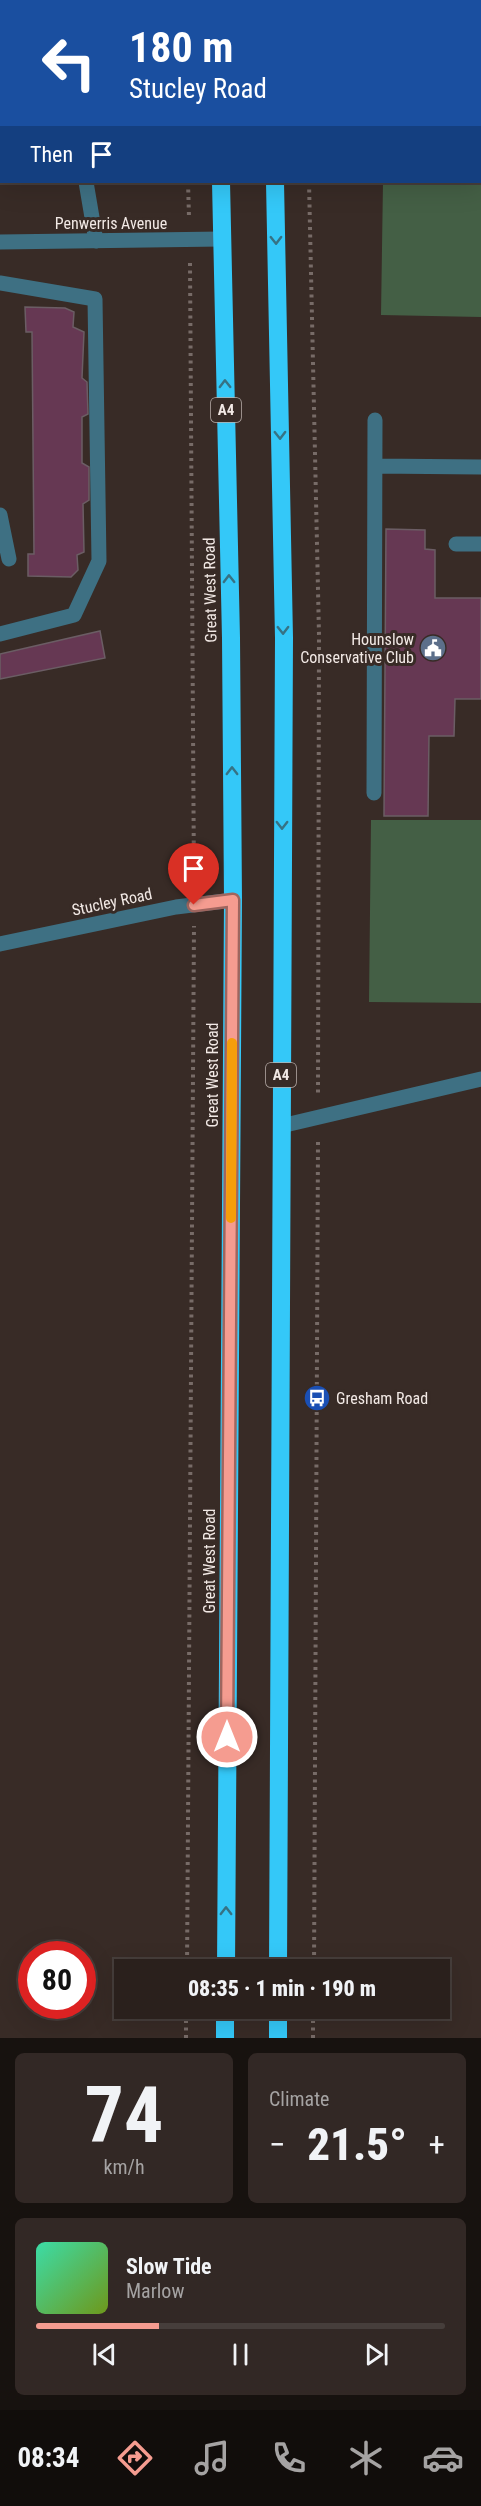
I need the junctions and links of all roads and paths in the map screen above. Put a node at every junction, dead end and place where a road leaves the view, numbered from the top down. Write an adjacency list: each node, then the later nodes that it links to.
1 (86, 183): 7 (street)
2 (188, 183): 8 (path, Great West Road)
3 (221, 183): 6 (highway, Great West Road / A4)
4 (274, 183): 25 (highway, A4, one-way to 25)
5 (309, 183): 24 (path)
6 (222, 239): 8 (street, Penwerris Avenue); 20 (highway, Great West Road / A4, one-way to 6)
7 (96, 241): 8 (street, Penwerris Avenue); 9 (street, Penwerris Avenue)
8 (190, 241): 21 (path, Great West Road)
9 (0, 242)
10 (0, 283): 18 (street)
11 (375, 420): 12 (street)
12 (375, 466): 13 (street); 19 (street)
13 (481, 467)
14 (0, 515): 17 (street)
15 (456, 544): 16 (street)
16 (481, 544)
17 (9, 559)
18 (0, 634)
19 (374, 793)
20 (233, 900): 21 (street, Stucley Road); 27 (highway, Great West Road / A4, one-way to 20)
21 (194, 905): 22 (street, Stucley Road); 26 (path, Great West Road)
22 (0, 944)
23 (481, 1079): 24 (street)
24 (318, 1117): 25 (street); 29 (path)
25 (281, 1126): 28 (highway, A4)
26 (187, 1959)
27 (225, 1959)
28 (278, 1959)
29 (314, 1959)
30 (186, 2019): 34 (path)
31 (225, 2019): 35 (highway)
32 (278, 2019): 36 (highway)
33 (313, 2019): 37 (path)
34 (186, 2038)
35 (225, 2038)
36 (278, 2038)
37 (313, 2038)

